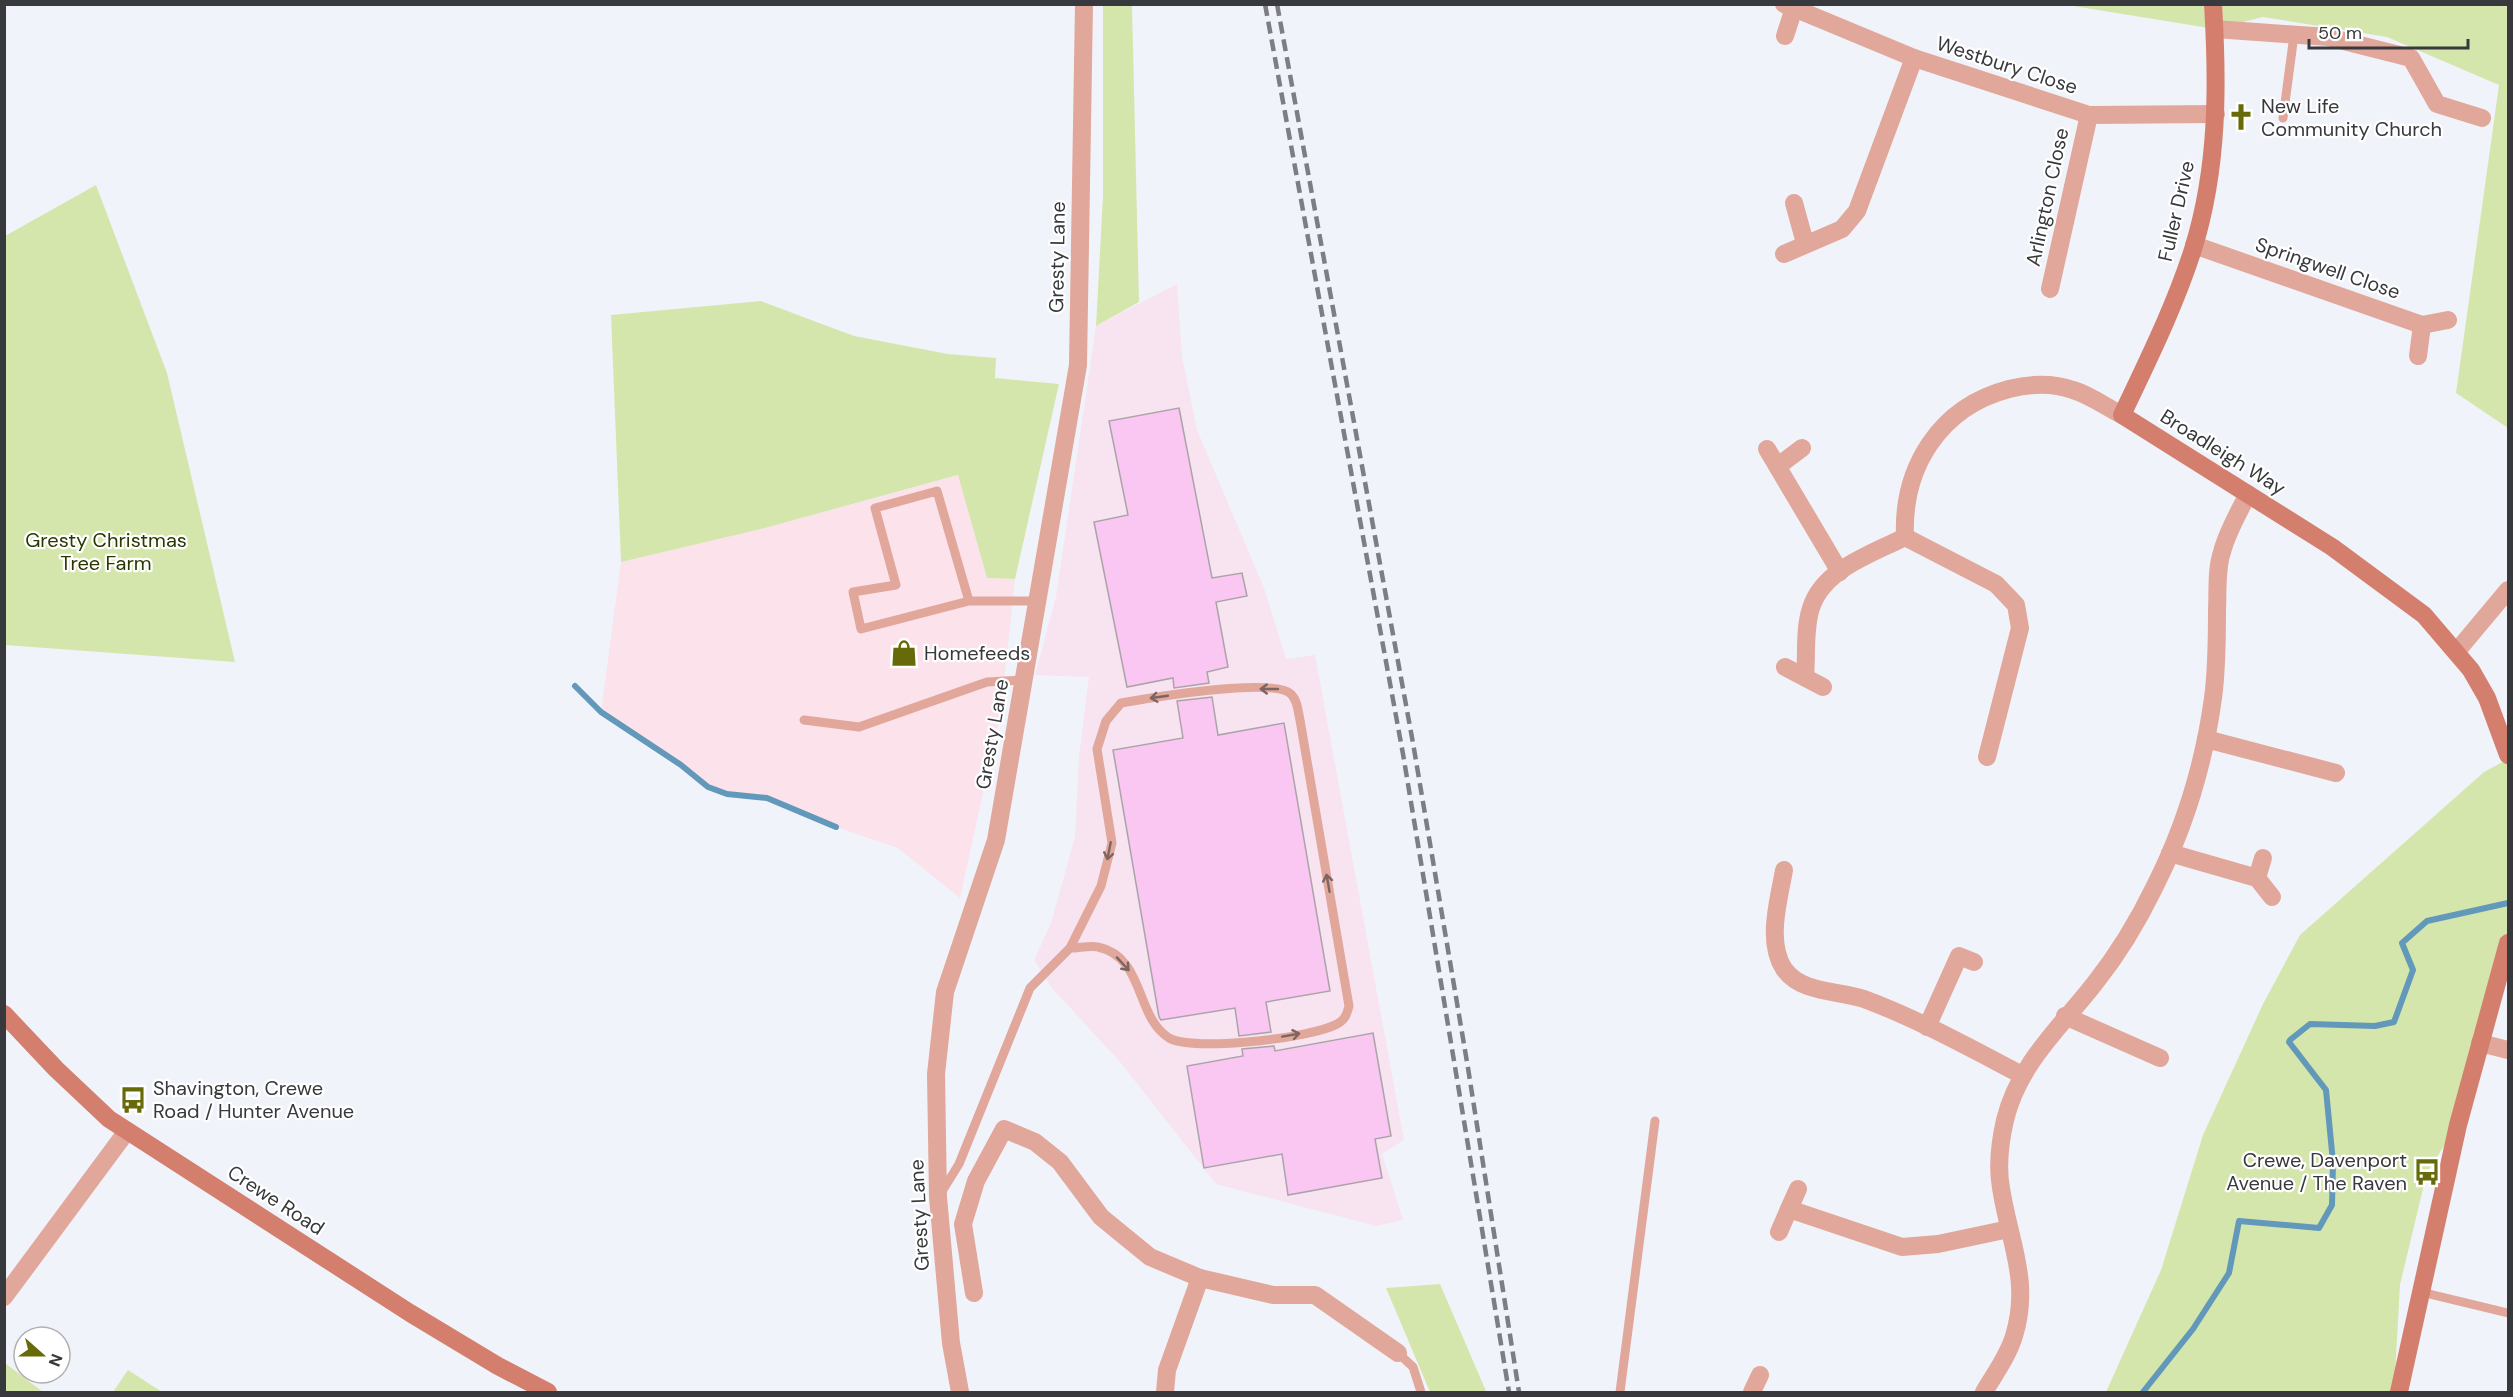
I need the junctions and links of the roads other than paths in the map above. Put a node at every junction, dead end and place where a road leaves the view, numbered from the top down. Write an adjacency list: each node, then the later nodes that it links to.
1 (1084, 4): 29 (street, Gresty Lane)
2 (2213, 4): 4 (street, Fuller Drive)
3 (1789, 6): 6 (street, Westbury Close); 7 (street, Westbury Close)
4 (2215, 29): 5 (street); 8 (street, Fuller Drive)
5 (2294, 35): 10 (lane); 11 (street)
6 (1785, 36)
7 (1914, 58): 9 (street, Westbury Close); 13 (street)
8 (2216, 114): 9 (street, Westbury Close); 14 (street, Fuller Drive)
9 (2089, 115): 16 (street, Arlington Close)
10 (2283, 117)
11 (2482, 118)
12 (1794, 203): 13 (street)
13 (1805, 243): 15 (street)
14 (2194, 245): 18 (street, Springwell Close); 20 (street, Fuller Drive)
15 (1784, 254)
16 (2050, 289)
17 (2448, 320): 18 (street)
18 (2422, 325): 19 (street)
19 (2418, 356)
20 (2122, 415): 24 (street, Broadleigh Way); 25 (street, Broadleigh Way)
21 (1802, 448): 23 (street)
22 (1767, 449): 23 (street)
23 (1778, 466): 26 (street)
24 (2248, 494): 30 (street, Broadleigh Way); 36 (street)
25 (1905, 537): 26 (street); 38 (street)
26 (1840, 572): 32 (street)
27 (2508, 590): 30 (street)
28 (969, 601): 28 (lane); 29 (lane)
29 (1038, 601): 33 (street, Gresty Lane)
30 (2457, 651): 37 (street, Broadleigh Way)
31 (1785, 667): 32 (street)
32 (1805, 677): 34 (street)
33 (1024, 680): 35 (lane); 58 (street, Gresty Lane)
34 (1823, 687)
35 (804, 720)
36 (2206, 739): 39 (street); 40 (street)
37 (2508, 755)
38 (1987, 756)
39 (2336, 773)
40 (2170, 853): 43 (street); 49 (street)
41 (2263, 858): 43 (street)
42 (1784, 870): 50 (street)
43 (2257, 878): 44 (street)
44 (2272, 897)
45 (2508, 943): 51 (street)
46 (1071, 948): 46 (lane, one-way to 46); 58 (lane)
47 (1959, 956): 50 (street)
48 (4, 1014): 56 (street, Crewe Road)
49 (2066, 1016): 53 (street); 54 (street)
50 (1927, 1027): 54 (street)
51 (2480, 1043): 52 (street); 63 (street)
52 (2508, 1050)
53 (2160, 1058)
54 (2022, 1075): 60 (street)
55 (1655, 1121): 73 (lane)
56 (127, 1131): 65 (street); 69 (street, Crewe Road)
57 (1798, 1189): 59 (street)
58 (938, 1197): 70 (street, Gresty Lane)
59 (1789, 1209): 60 (street); 61 (street)
60 (2009, 1229): 75 (street)
61 (1779, 1232)
62 (1200, 1278): 64 (street); 67 (street); 71 (street)
63 (2421, 1292): 66 (lane); 76 (street)
64 (974, 1293)
65 (4, 1297)
66 (2508, 1313)
67 (1398, 1353): 72 (lane)
68 (1760, 1375): 74 (street)
69 (548, 1392)
70 (960, 1392)
71 (1165, 1392)
72 (1421, 1392)
73 (1620, 1392)
74 (1752, 1392)
75 (1984, 1392)
76 (2399, 1392)

